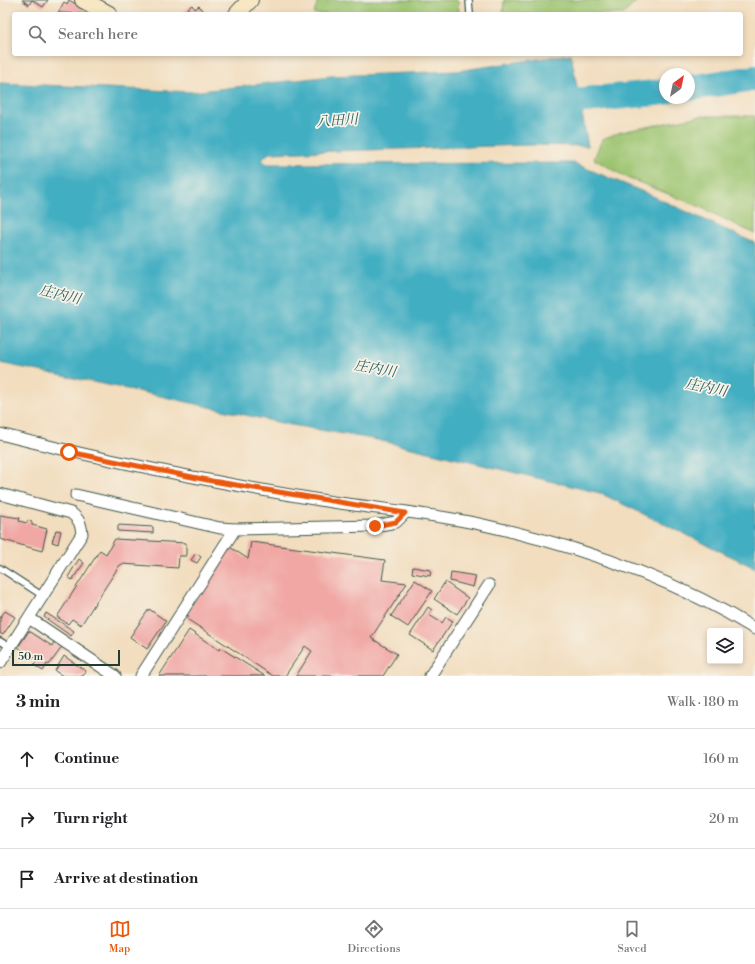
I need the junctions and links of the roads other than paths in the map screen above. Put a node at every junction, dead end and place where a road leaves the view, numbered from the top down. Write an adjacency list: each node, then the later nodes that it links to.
1 (83, 0): 4 (main road)
2 (250, 0): 5 (main road)
3 (469, 0): 6 (lane)
4 (105, 12)
5 (239, 12)
6 (470, 12)
7 (0, 434): 10 (street)
8 (0, 494): 14 (street)
9 (76, 495): 11 (street)
10 (405, 513): 11 (street); 16 (street)
11 (235, 529): 21 (street)
12 (0, 568): 14 (lane)
13 (488, 585): 22 (street)
14 (43, 596): 15 (street)
15 (29, 618): 18 (street); 20 (street)
16 (755, 629)
17 (0, 641): 18 (lane)
18 (10, 647): 19 (street)
19 (0, 663)
20 (115, 676)
21 (141, 676)
22 (430, 676)

